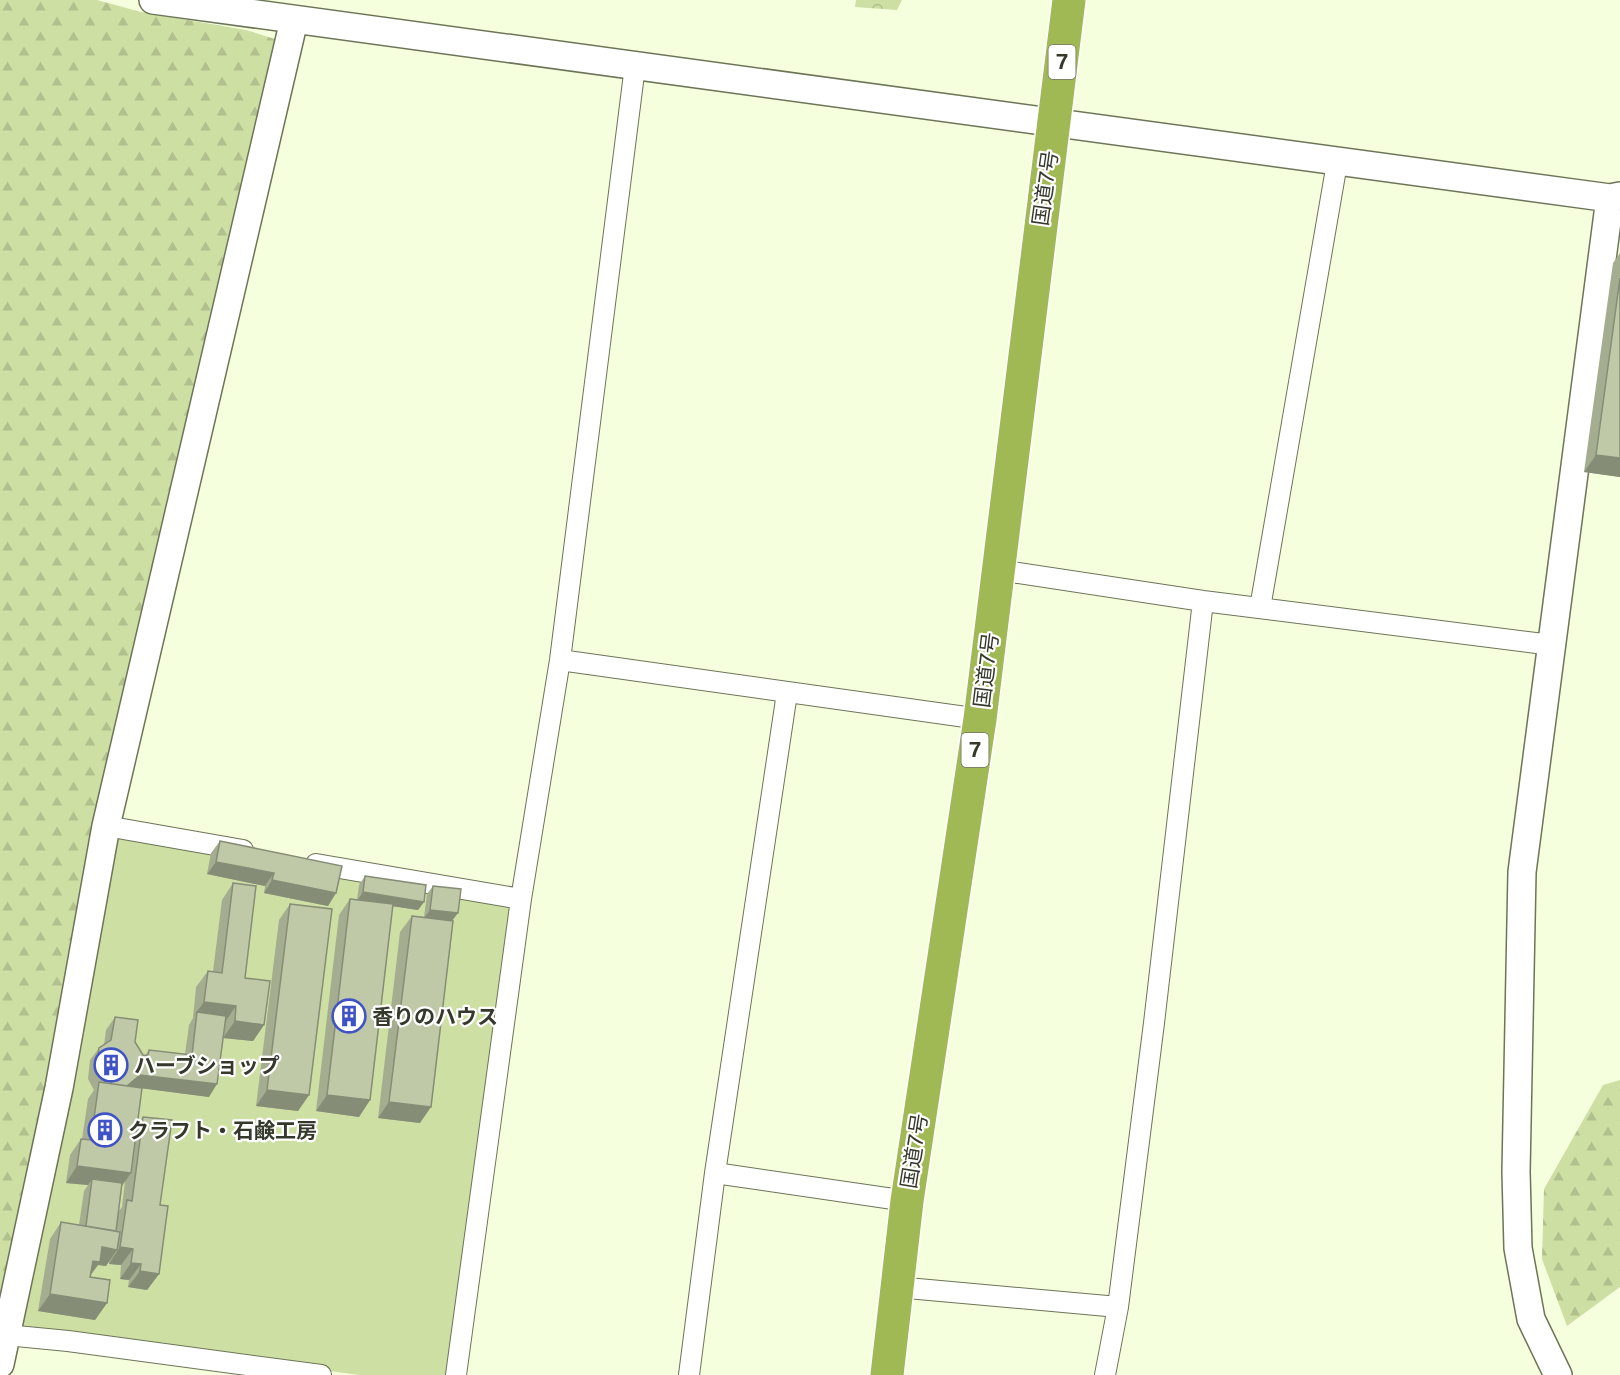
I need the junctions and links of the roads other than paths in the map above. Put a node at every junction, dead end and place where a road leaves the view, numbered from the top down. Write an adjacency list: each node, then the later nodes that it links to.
1 (153, 0): 3 (street)
2 (1069, 0): 5 (highway, 国道7号 / 7)
3 (296, 10): 4 (street); 15 (street)
4 (635, 66): 5 (street); 12 (street)
5 (1054, 123): 6 (street); 8 (highway, 国道7号 / 7)
6 (1337, 163): 7 (street); 10 (street)
7 (1615, 197): 11 (street)
8 (998, 570): 9 (street); 14 (highway, 国道7号 / 7)
9 (1203, 601): 10 (street); 22 (street)
10 (1260, 608): 11 (street)
11 (1552, 645): 30 (street)
12 (560, 660): 13 (street); 18 (street)
13 (787, 693): 14 (street); 19 (street)
14 (980, 719): 20 (highway, 国道7号 / 7)
15 (106, 826): 16 (street); 23 (street)
16 (257, 853)
17 (292, 859): 18 (street)
18 (521, 899): 26 (street)
19 (715, 1173): 20 (street); 27 (street)
20 (907, 1201): 21 (highway, 国道7号 / 7)
21 (896, 1287): 22 (street); 28 (highway, 国道7号 / 7)
22 (1118, 1307): 29 (street)
23 (6, 1335): 24 (street); 25 (street)
24 (0, 1364)
25 (321, 1375)
26 (456, 1375)
27 (689, 1375)
28 (887, 1375)
29 (1105, 1375)
30 (1558, 1375)

